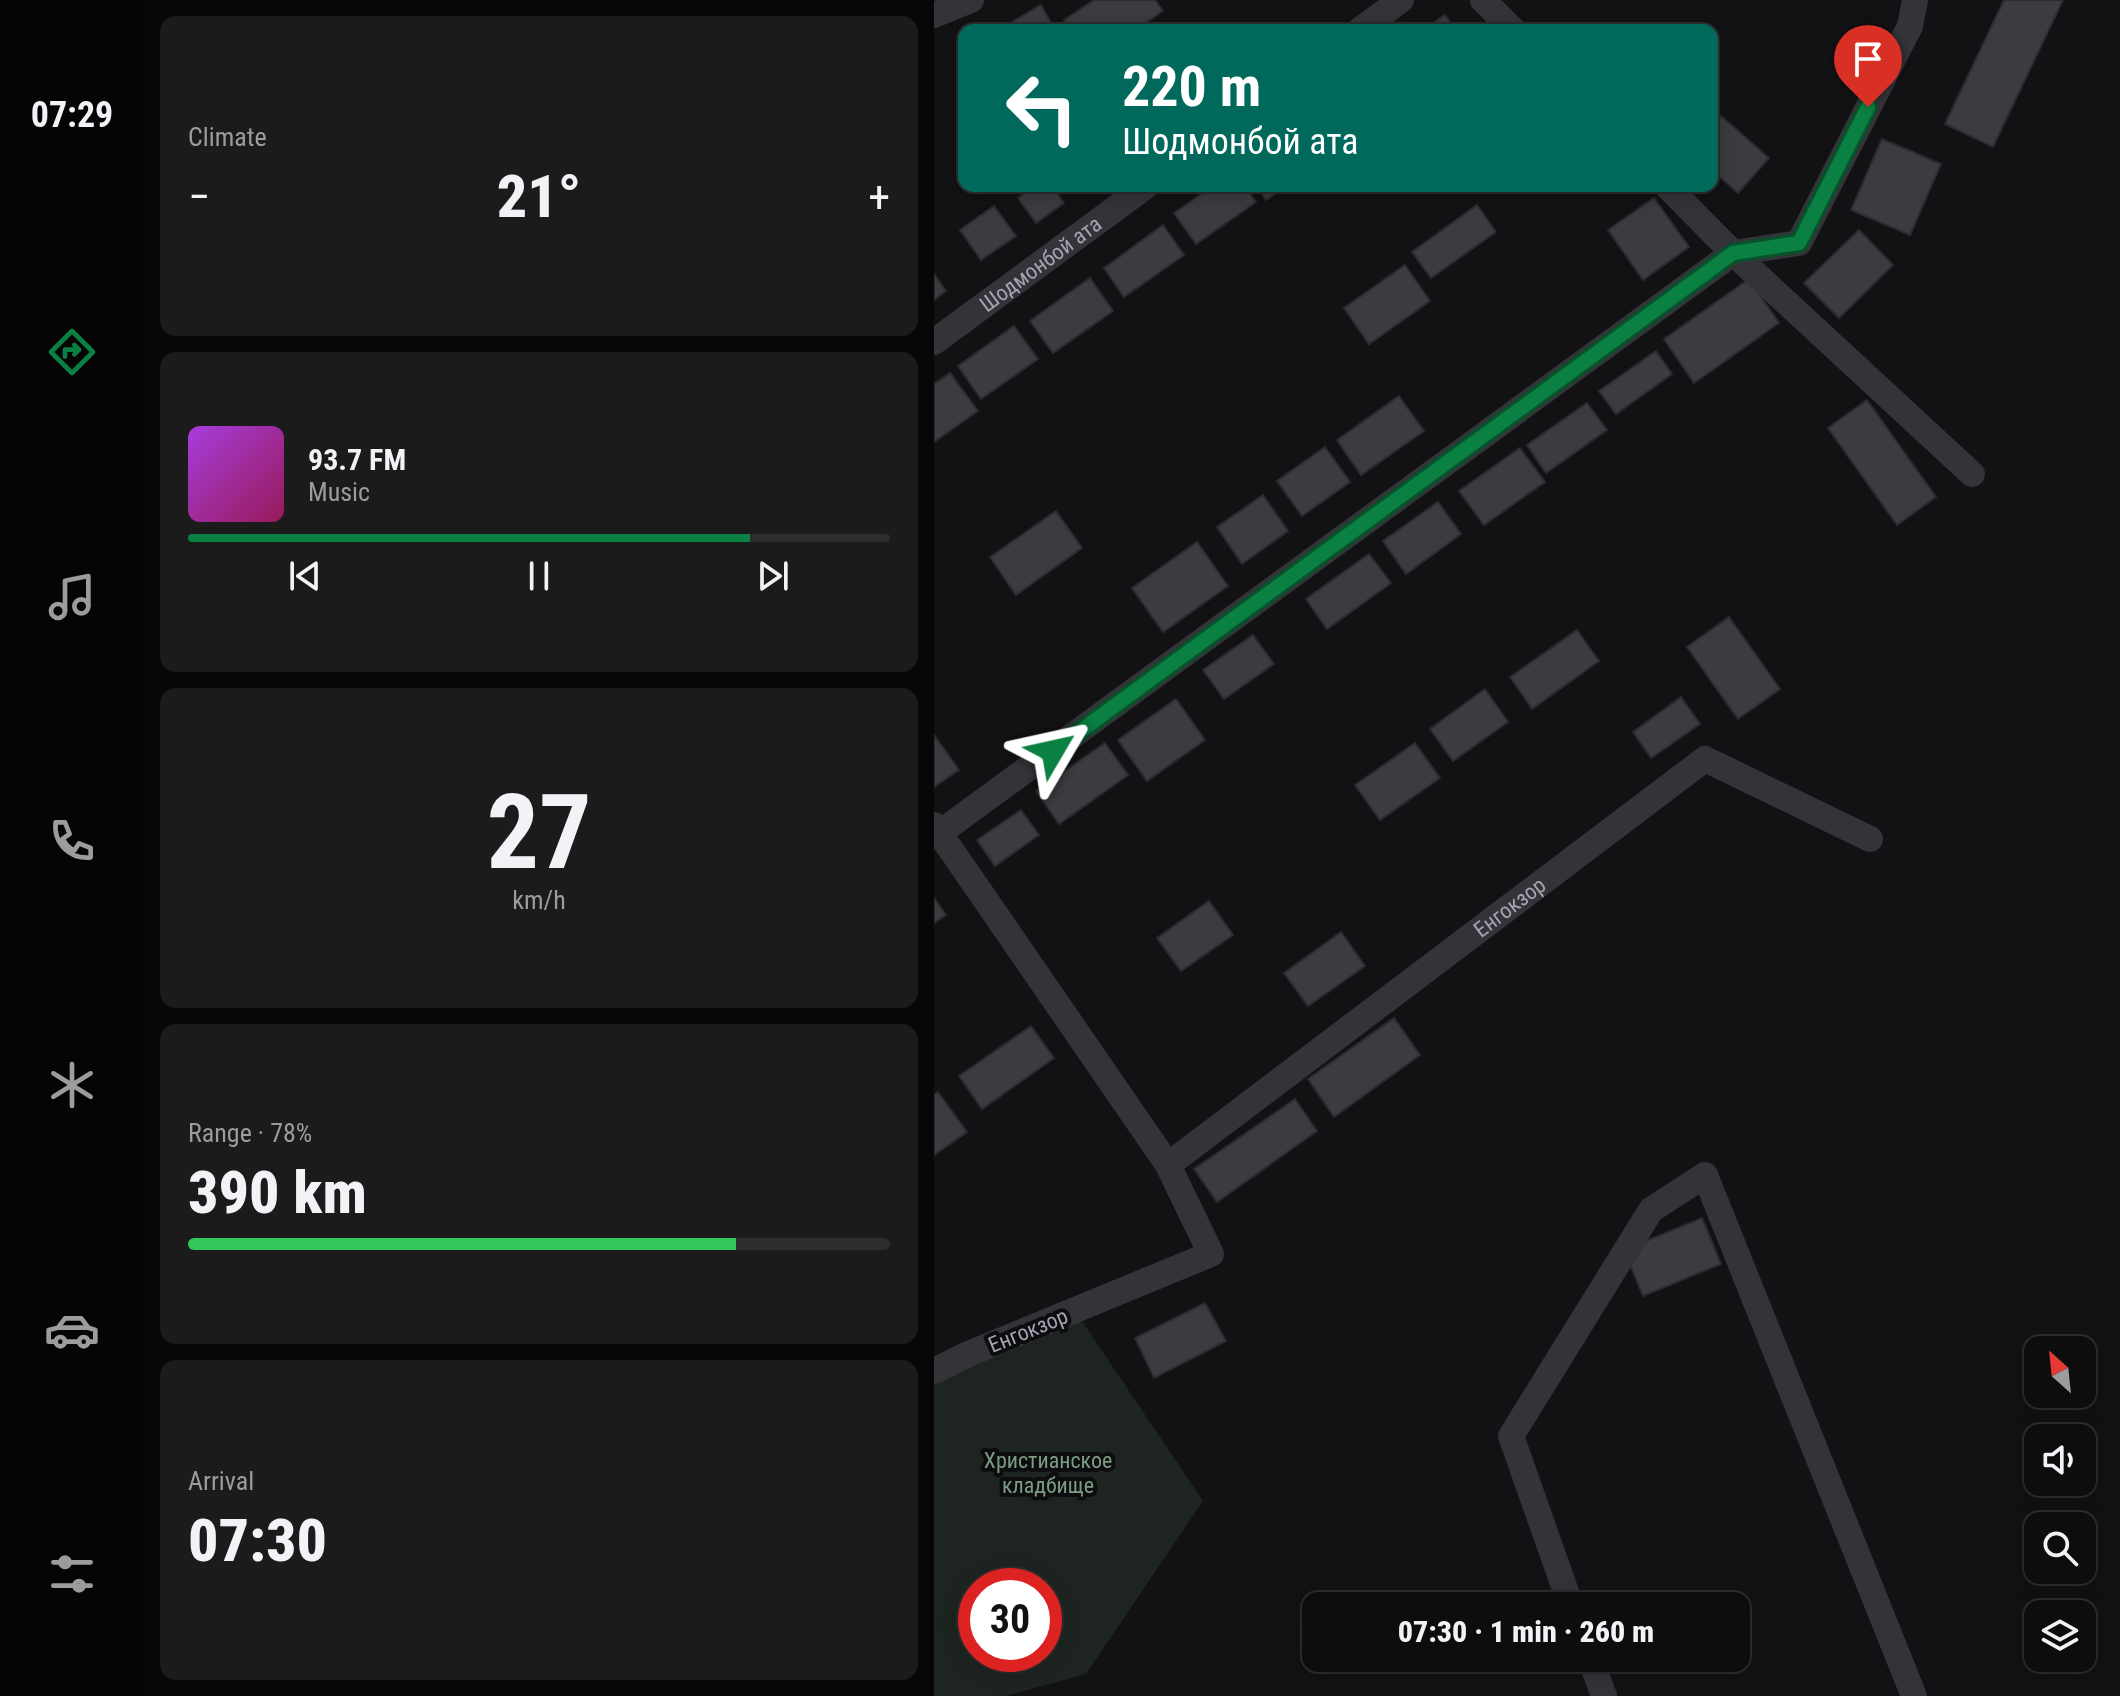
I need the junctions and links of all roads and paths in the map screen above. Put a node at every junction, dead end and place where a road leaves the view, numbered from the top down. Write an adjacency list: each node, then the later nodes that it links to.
1 (971, 0): 5 (street)
2 (1401, 0): 6 (street)
3 (1483, 0): 7 (street)
4 (1915, 0): 10 (street)
5 (934, 15)
6 (1368, 24)
7 (1507, 24)
8 (1138, 192): 11 (street, Шодмонбой ата)
9 (1673, 192): 10 (street)
10 (1733, 253): 12 (street); 13 (street)
11 (934, 342)
12 (1972, 474)
13 (936, 832): 15 (street)
14 (1870, 839): 15 (street, Енгокзор)
15 (1168, 1165): 16 (street, Енгокзор)
16 (934, 1371)
17 (1566, 1592): 20 (street)
18 (1595, 1672): 19 (street)
19 (1604, 1696)
20 (1914, 1696)

